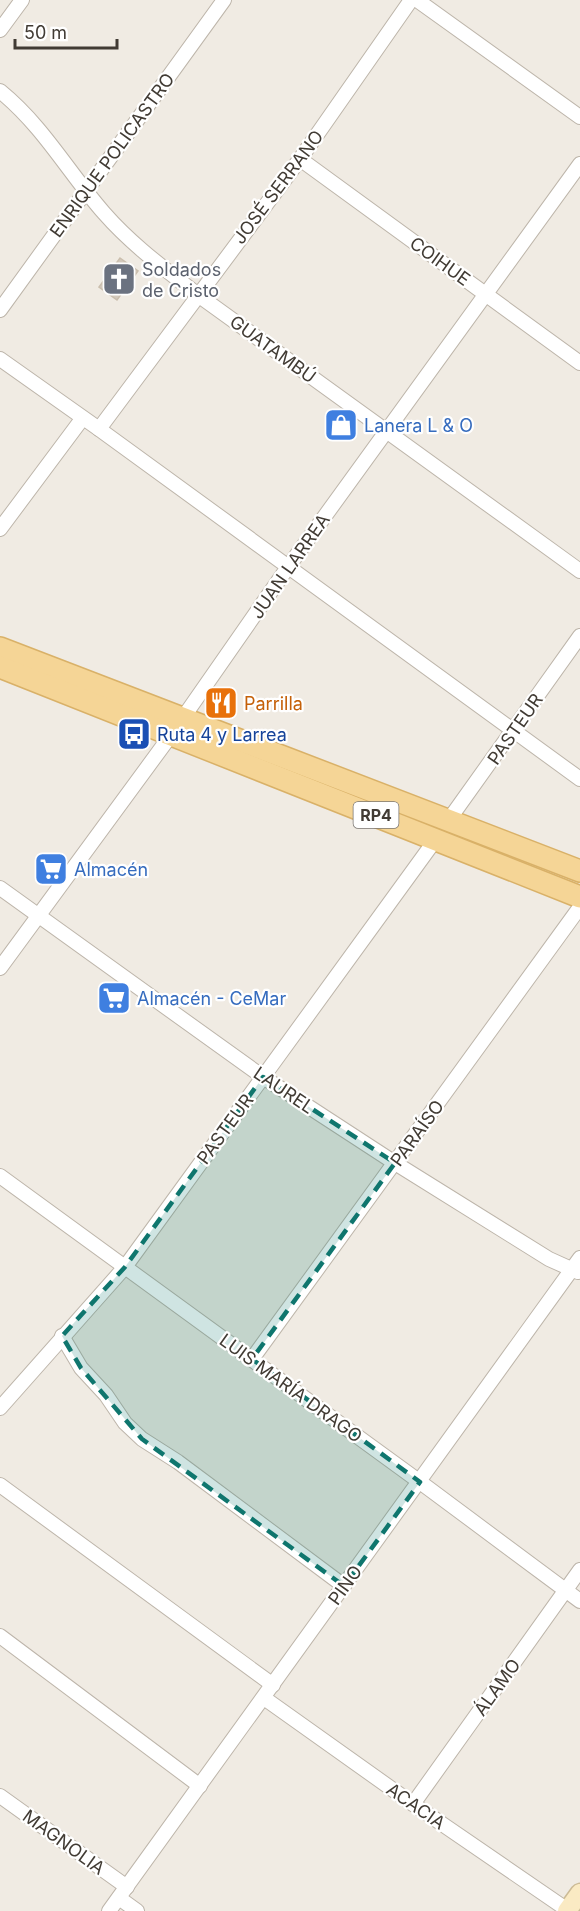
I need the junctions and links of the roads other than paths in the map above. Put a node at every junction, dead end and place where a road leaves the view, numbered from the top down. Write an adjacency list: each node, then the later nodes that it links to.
1 (22, 0): 5 (street)
2 (224, 0): 10 (street, ENRIQUE POLICASTRO)
3 (411, 0): 8 (street, JOSÉ SERRANO)
4 (417, 0): 7 (street)
5 (0, 30)
6 (0, 91): 10 (street, GUATAMBÚ)
7 (580, 117)
8 (300, 159): 11 (street, COIHUE); 12 (street, JOSÉ SERRANO)
9 (580, 164): 11 (street, JUAN LARREA)
10 (86, 191): 12 (street, GUATAMBÚ); 13 (street, ENRIQUE POLICASTRO)
11 (486, 294): 15 (street, COIHUE); 18 (street, JUAN LARREA)
12 (198, 295): 17 (street, JOSÉ SERRANO); 18 (street, GUATAMBÚ)
13 (0, 310)
14 (0, 359): 16 (street)
15 (580, 363)
16 (82, 419): 17 (street); 19 (street)
17 (99, 429): 20 (street)
18 (387, 431): 20 (street, JUAN LARREA); 21 (street, GUATAMBÚ)
19 (0, 529)
20 (288, 567): 25 (street, JUAN LARREA); 26 (street)
21 (580, 571)
22 (580, 636): 26 (street, PASTEUR)
23 (0, 648): 25 (main road, RP4)
24 (0, 667): 25 (main road, RP4)
25 (177, 726): 28 (main road, RP4); 29 (main road, RP4); 34 (street, JUAN LARREA)
26 (513, 731): 27 (street); 28 (street, PASTEUR)
27 (580, 779)
28 (448, 821): 30 (main road, RP4)
29 (436, 839): 32 (main road, RP4); 36 (street, PASTEUR)
30 (580, 871)
31 (0, 888): 34 (street, LAUREL)
32 (580, 897)
33 (580, 907): 37 (street, PARAÍSO)
34 (38, 916): 35 (street, JUAN LARREA); 36 (street, LAUREL)
35 (0, 968)
36 (263, 1077): 37 (street, LAUREL); 39 (street, PASTEUR)
37 (395, 1163): 40 (street, LAUREL); 42 (street, PARAÍSO)
38 (0, 1176): 39 (street, LUIS MARÍA DRAGO)
39 (125, 1267): 41 (street, PASTEUR); 42 (street, LUIS MARÍA DRAGO)
40 (578, 1267): 44 (street, PINO)
41 (63, 1336): 43 (street, PASTEUR); 47 (street)
42 (252, 1359): 44 (street, LUIS MARÍA DRAGO)
43 (0, 1408)
44 (420, 1482): 47 (street, PINO); 48 (street, LUIS MARÍA DRAGO)
45 (0, 1485): 51 (street)
46 (580, 1570): 48 (street, ÁLAMO)
47 (344, 1586): 51 (street, PINO)
48 (565, 1591): 49 (street, LUIS MARÍA DRAGO); 55 (street, ÁLAMO)
49 (580, 1601)
50 (0, 1636): 53 (street)
51 (273, 1685): 52 (street, PINO)
52 (264, 1698): 53 (street, PINO); 55 (street, ACACIA)
53 (200, 1786): 56 (street, PINO)
54 (0, 1796): 56 (street, MAGNOLIA)
55 (413, 1804): 60 (street, ACACIA)
56 (123, 1893): 58 (street, PINO); 59 (street, MAGNOLIA)
57 (580, 1893): 60 (street)
58 (109, 1911)
59 (137, 1911)
60 (568, 1911)

